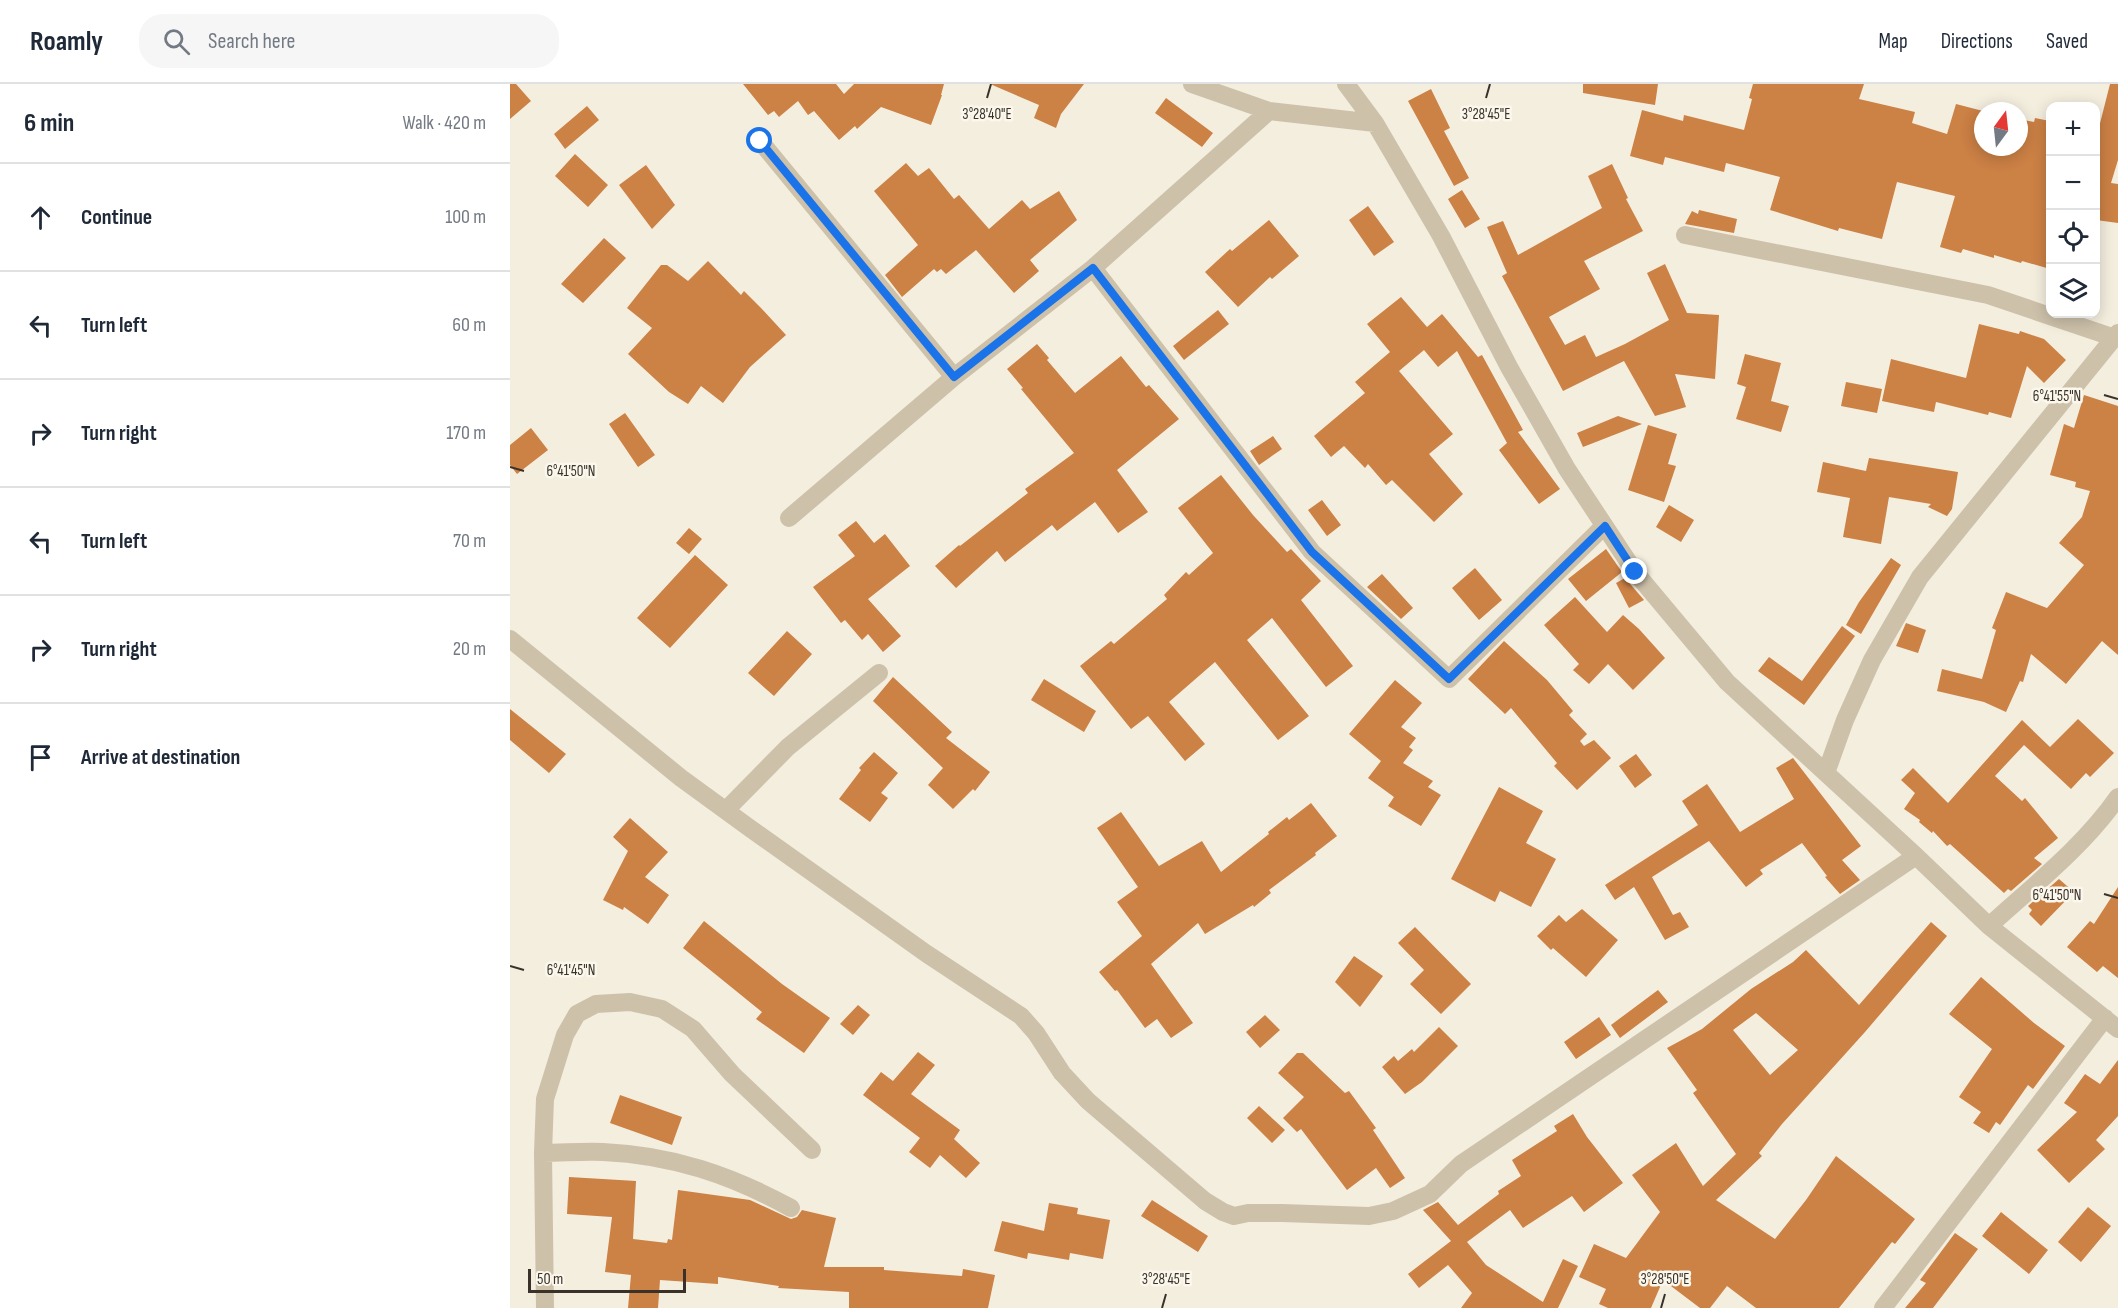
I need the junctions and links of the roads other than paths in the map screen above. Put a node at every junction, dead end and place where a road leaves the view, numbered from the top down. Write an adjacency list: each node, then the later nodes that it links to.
1 (1192, 84): 3 (street)
2 (1346, 84): 4 (street)
3 (1269, 111): 4 (street); 7 (street)
4 (1375, 123): 11 (street)
5 (760, 141): 9 (street)
6 (1685, 235): 8 (street)
7 (1093, 268): 9 (street); 11 (street)
8 (2116, 336): 14 (street)
9 (954, 377): 10 (street)
10 (789, 518)
11 (1605, 526): 14 (street)
12 (510, 639): 16 (street)
13 (879, 673): 16 (street)
14 (1826, 773): 17 (street)
15 (2118, 797): 18 (street)
16 (726, 810): 17 (street)
17 (1916, 856): 18 (street)
18 (1989, 926): 19 (street)
19 (2111, 1024): 24 (street)
20 (812, 1150): 21 (street)
21 (543, 1153): 22 (street); 23 (street)
22 (791, 1208)
23 (545, 1308)
24 (1883, 1308)

